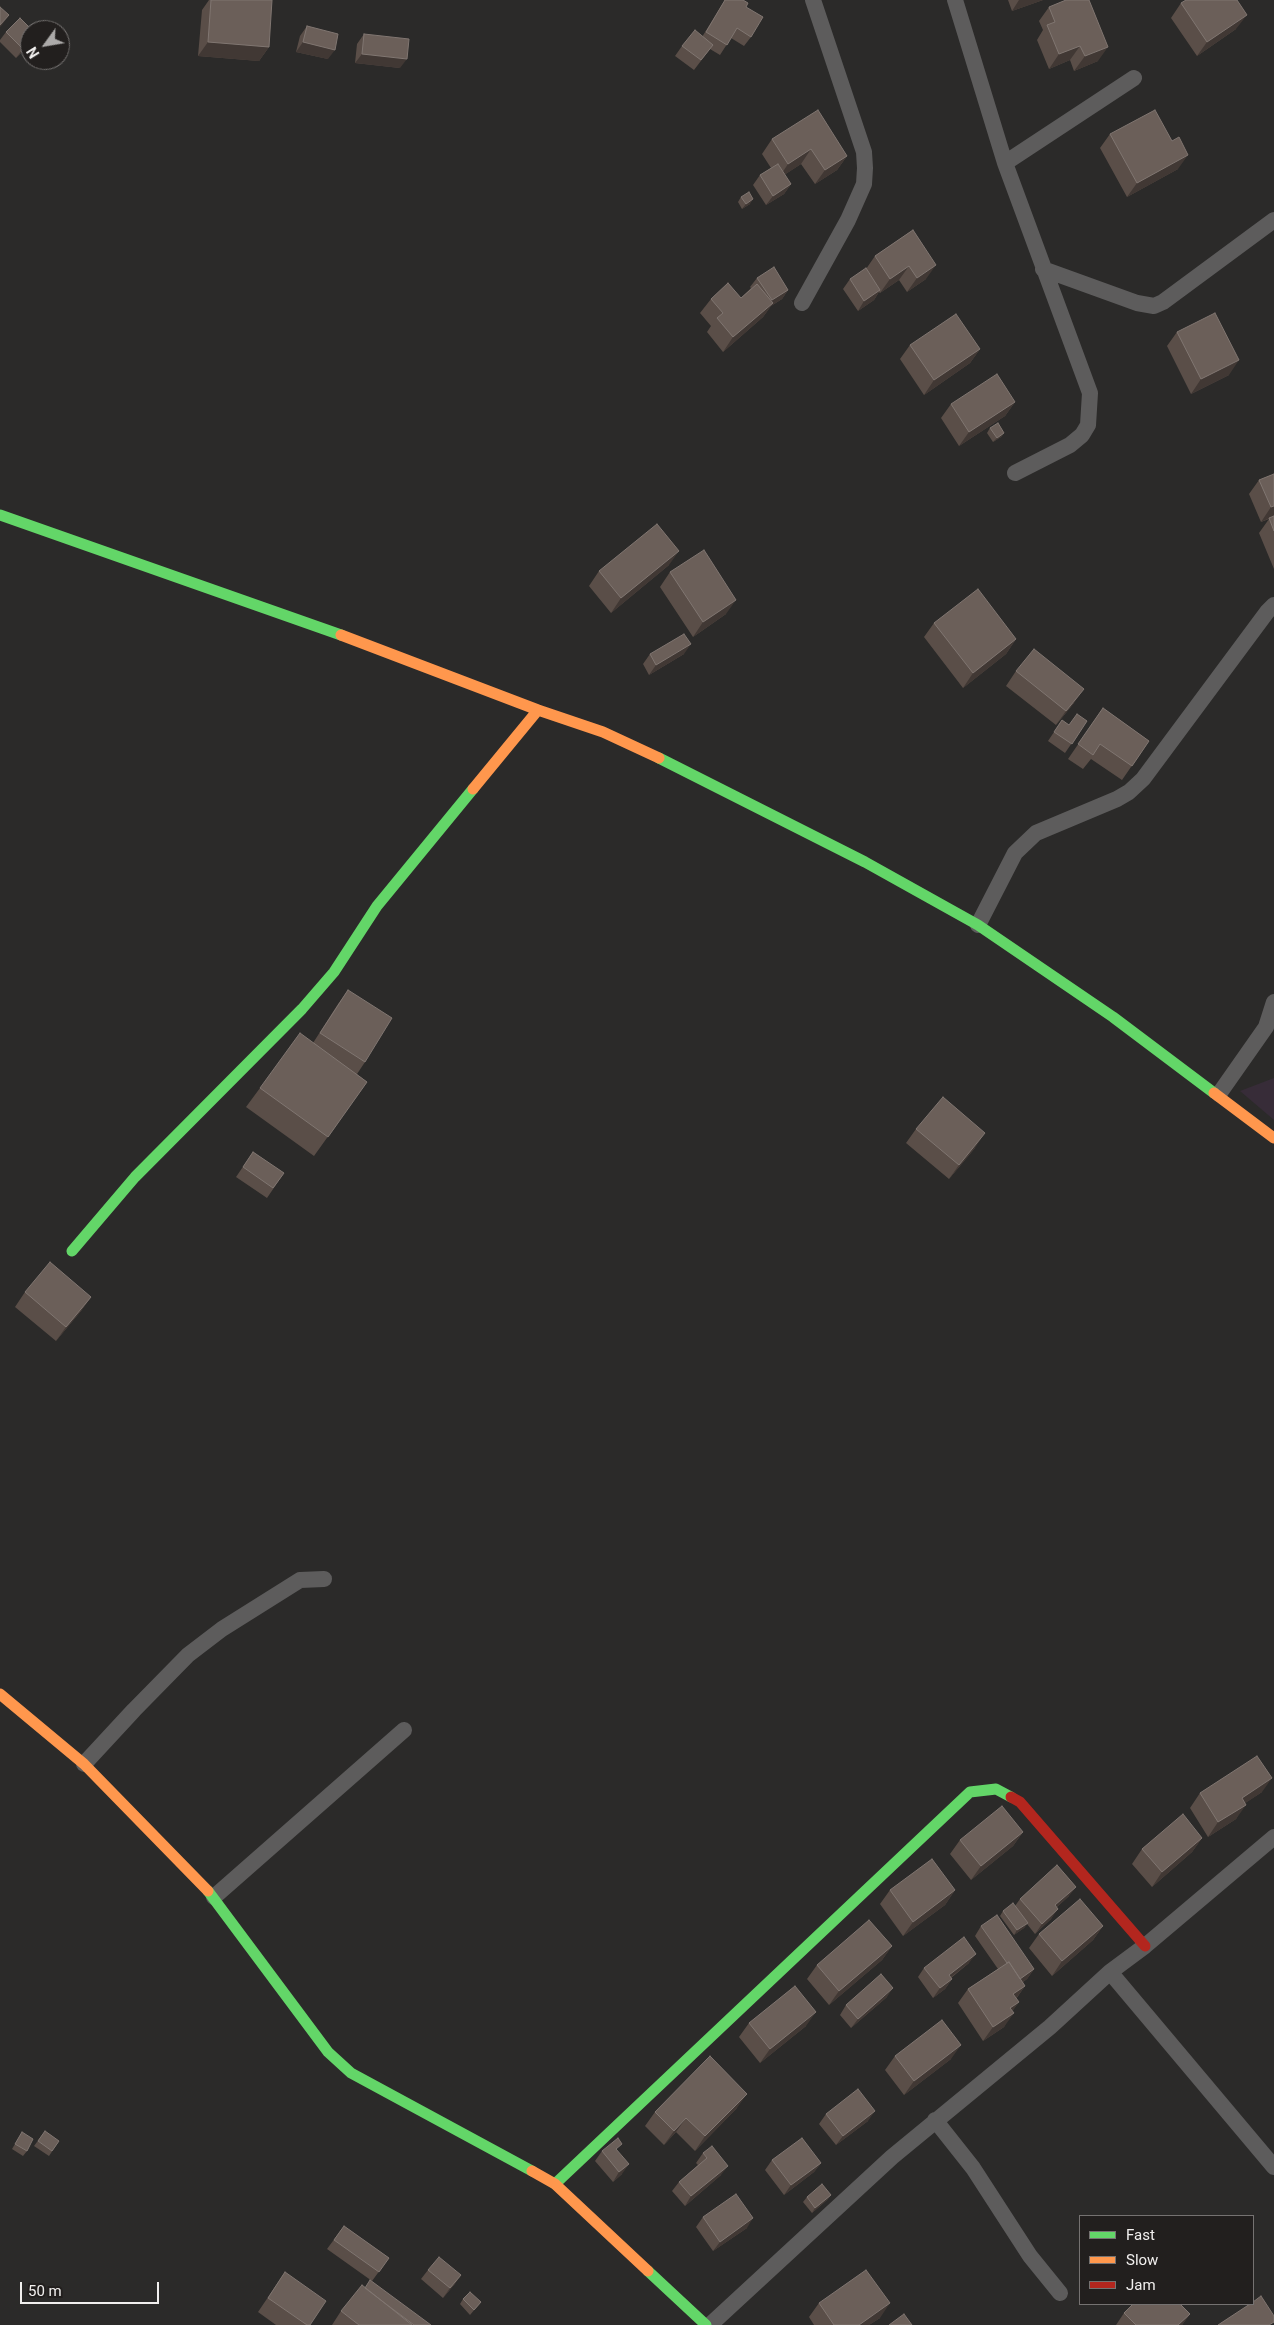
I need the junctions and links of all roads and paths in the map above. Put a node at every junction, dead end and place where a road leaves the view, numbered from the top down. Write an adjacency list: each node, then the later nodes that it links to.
1 (812, 0): 7 (street)
2 (955, 0): 4 (street)
3 (1134, 78): 4 (street)
4 (1004, 163): 6 (street)
5 (1274, 220): 6 (street)
6 (1043, 269): 8 (street)
7 (802, 303)
8 (1015, 473)
9 (0, 515): 11 (main road)
10 (1274, 605): 12 (street)
11 (538, 710): 12 (main road); 16 (main road)
12 (978, 925): 14 (main road)
13 (1274, 1002): 14 (street)
14 (1218, 1094): 15 (main road)
15 (1274, 1138)
16 (72, 1251)
17 (324, 1579): 20 (street)
18 (0, 1694): 20 (main road)
19 (404, 1730): 22 (street)
20 (84, 1764): 22 (main road)
21 (1274, 1837): 23 (street)
22 (214, 1897): 27 (main road)
23 (1145, 1946): 24 (street); 27 (main road)
24 (1110, 1972): 25 (street); 26 (street)
25 (935, 2120): 28 (street); 30 (street)
26 (1274, 2167)
27 (555, 2184): 29 (main road)
28 (1060, 2293)
29 (706, 2325)
30 (710, 2325)

